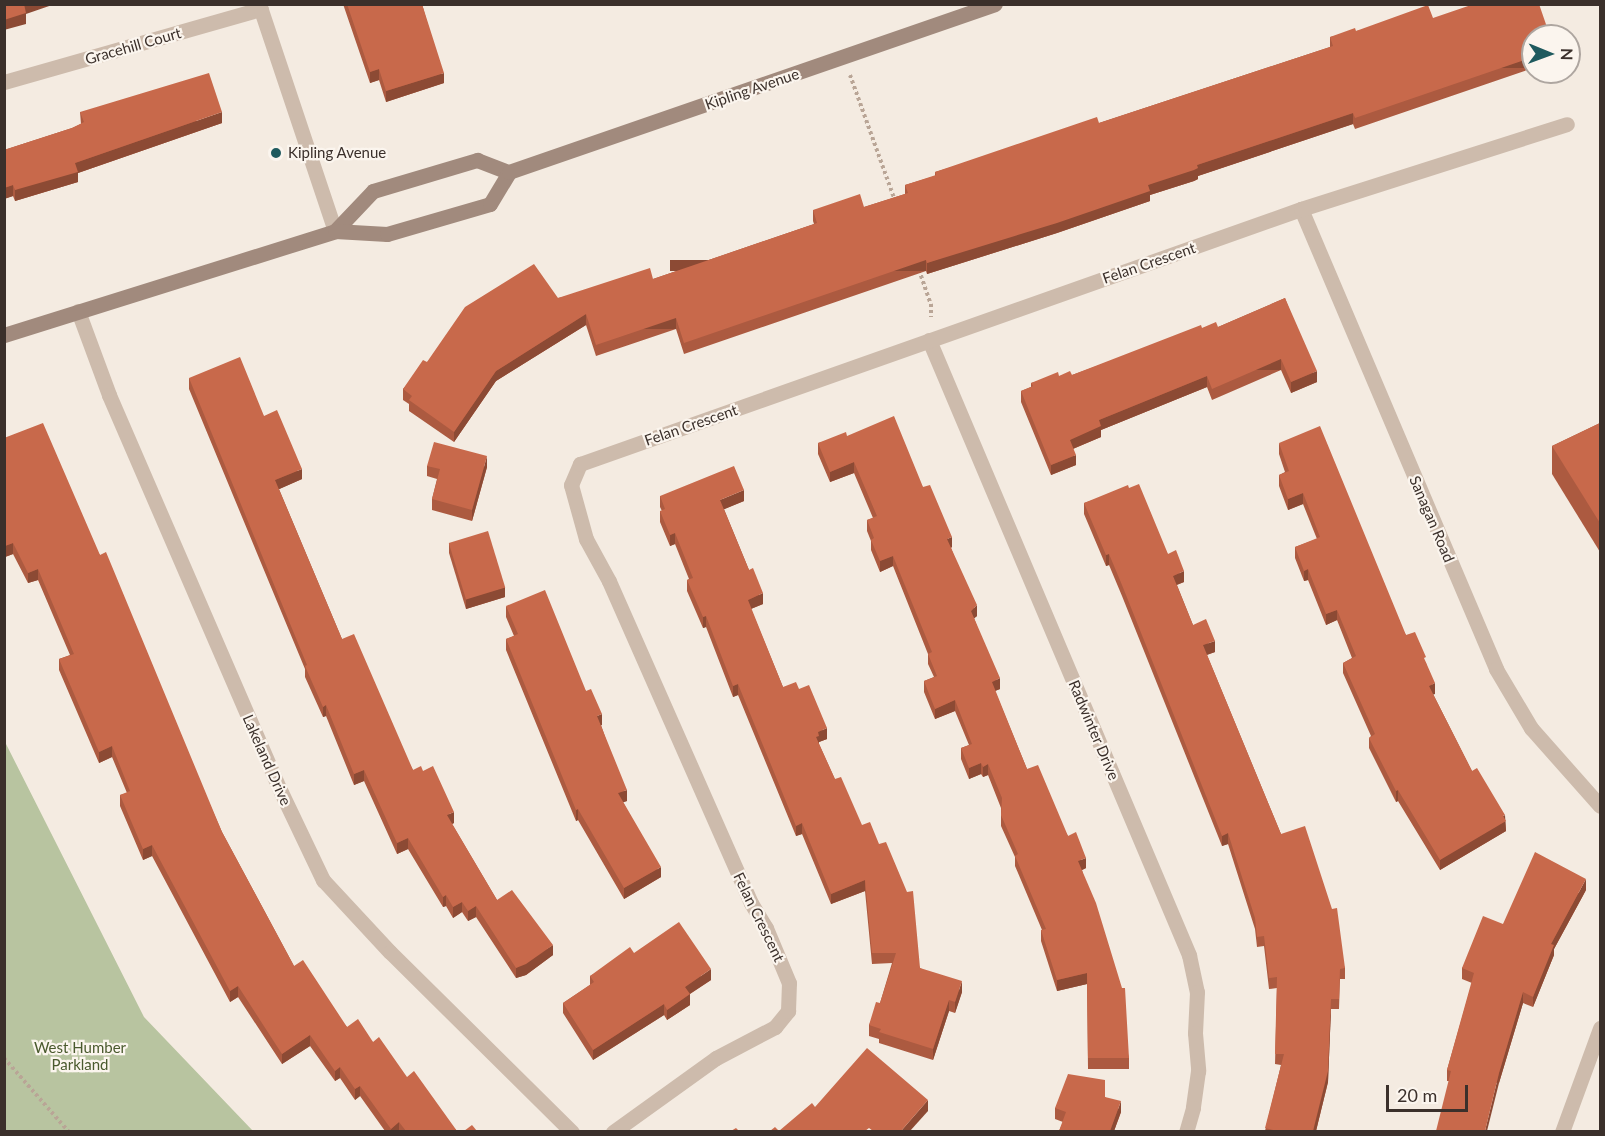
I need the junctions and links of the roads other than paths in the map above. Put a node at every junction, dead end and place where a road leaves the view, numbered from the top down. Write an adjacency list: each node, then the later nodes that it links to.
1 (995, 4): 5 (main road, Kipling Avenue)
2 (260, 7): 3 (street, Gracehill Court); 7 (street)
3 (4, 82)
4 (1567, 124): 6 (street, Felan Crescent)
5 (509, 172): 7 (main road); 7 (main road)
6 (1301, 209): 10 (street, Felan Crescent); 11 (street, Sanagan Road)
7 (335, 231): 8 (main road)
8 (78, 311): 9 (main road); 13 (street, Lakeland Drive)
9 (4, 335)
10 (929, 340): 14 (street, Felan Crescent); 15 (street, Radwinter Drive)
11 (1600, 806)
12 (1600, 1028): 16 (street)
13 (572, 1131)
14 (613, 1131)
15 (1186, 1131)
16 (1562, 1131)

